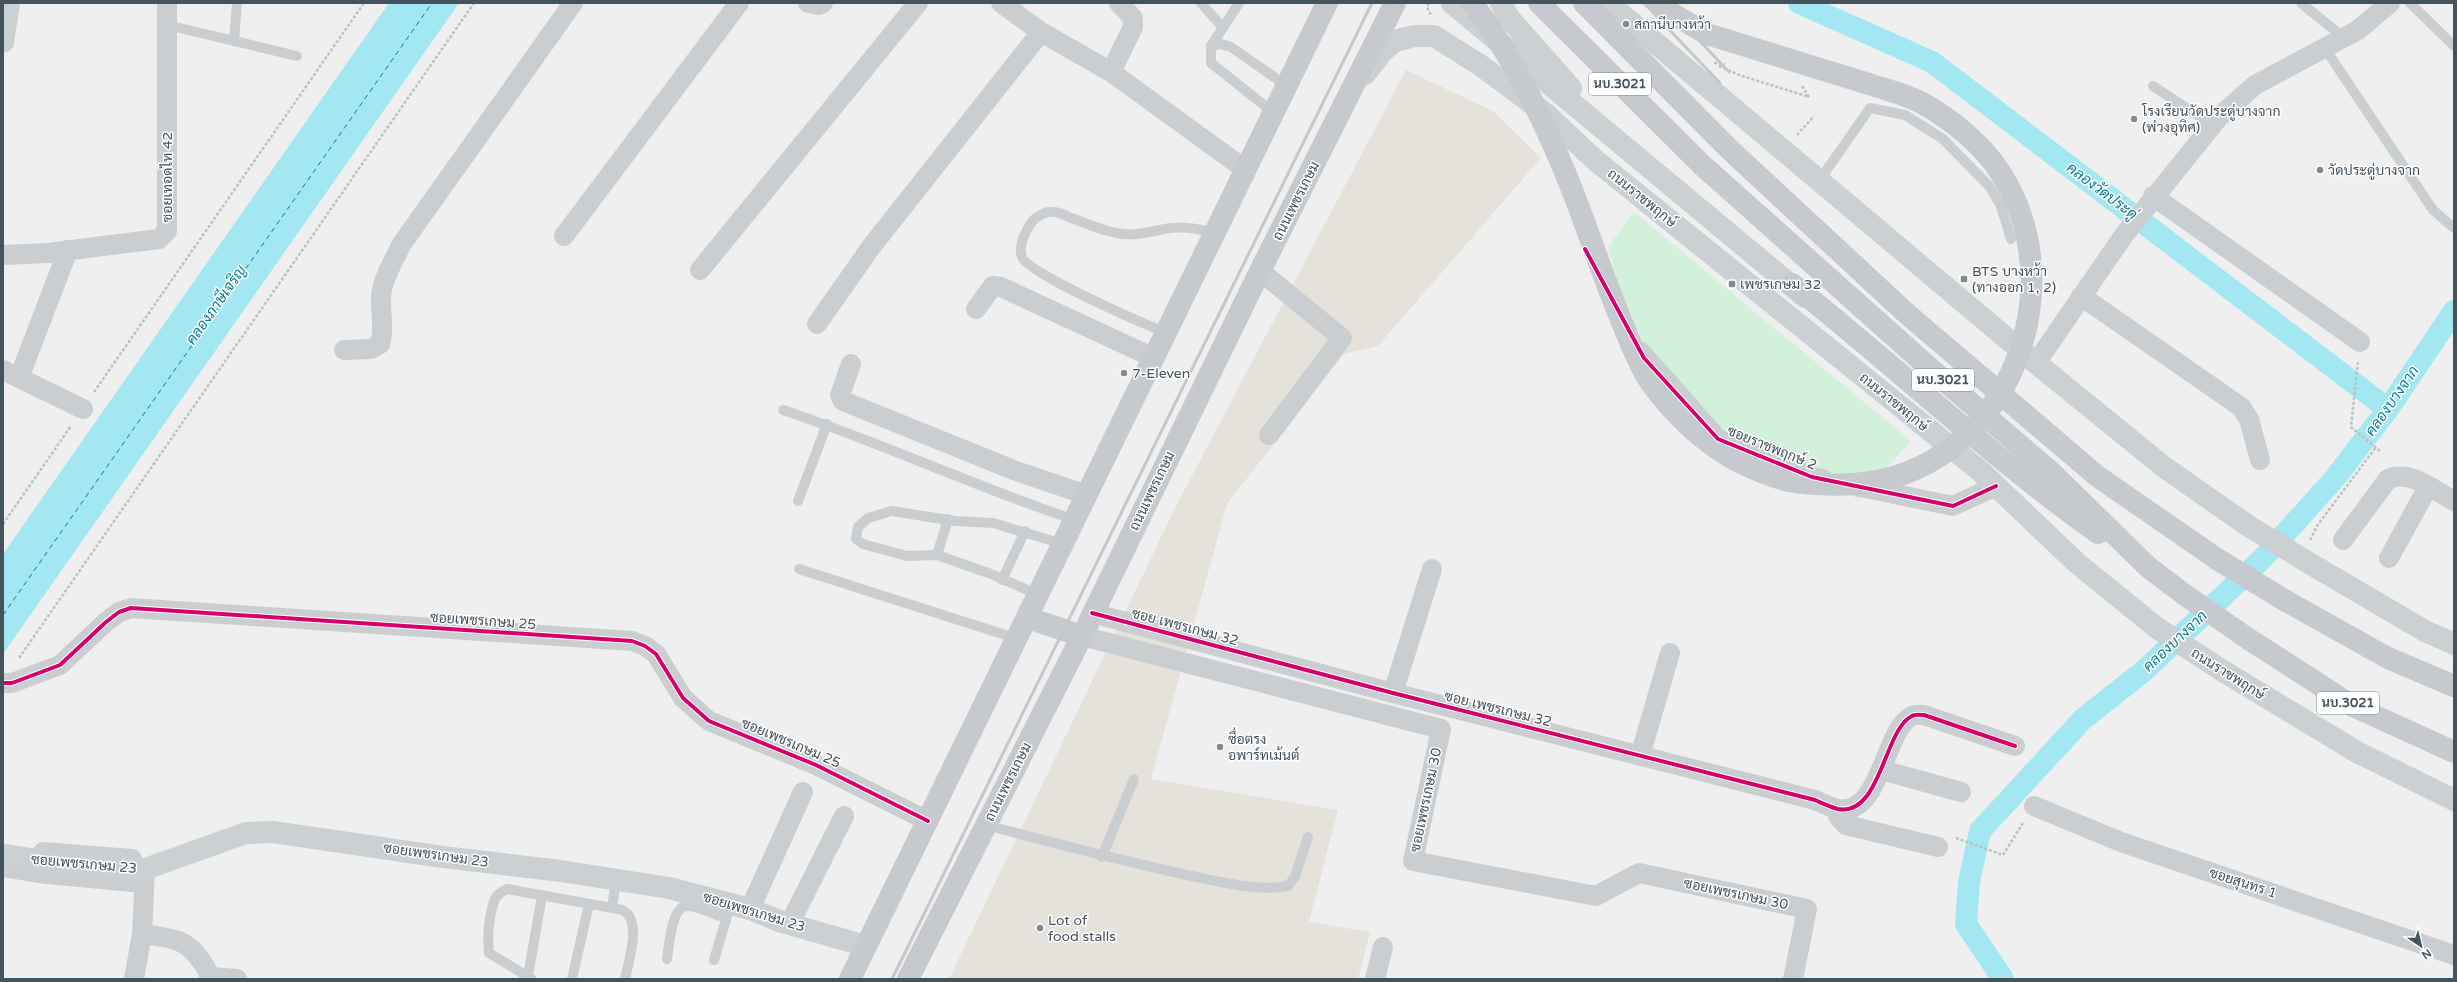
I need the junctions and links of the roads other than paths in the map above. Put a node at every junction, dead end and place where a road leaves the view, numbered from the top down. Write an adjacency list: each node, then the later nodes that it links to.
1 (9, 3): 30 (main road)
2 (168, 3): 25 (street, ซอยเทอดไท 42)
3 (238, 3): 29 (lane)
4 (573, 3): 60 (street)
5 (739, 3): 47 (street)
6 (808, 3): 7 (street)
7 (822, 3)
8 (918, 3): 52 (street)
9 (1001, 3): 27 (street)
10 (1119, 3): 35 (street)
11 (1201, 3): 26 (lane)
12 (1240, 3): 26 (lane)
13 (1395, 3): 38 (main road, ถนนเพชรเกษม)
14 (1452, 3): 41 (main road)
15 (1472, 3): 20 (main road, bridge)
16 (1501, 3): 41 (main road)
17 (1539, 3): 83 (main road, นบ.3021)
18 (1584, 3): 95 (main road, นบ.3021, bridge)
19 (1608, 3): 43 (main road)
20 (1658, 3)
21 (2301, 3): 28 (lane)
22 (2389, 3): 28 (street)
23 (2410, 3): 32 (lane)
24 (1322, 7): 36 (main road)
25 (167, 25): 29 (lane); 50 (street, ซอยเทอดไท 42)
26 (1224, 28): 31 (lane)
27 (1041, 32): 35 (street); 57 (street)
28 (2343, 37): 33 (street)
29 (234, 41): 34 (lane)
30 (3, 42)
31 (1211, 46): 36 (lane); 39 (lane)
32 (2454, 46)
33 (2324, 47): 40 (street); 45 (lane)
34 (297, 56)
35 (1111, 72): 42 (street)
36 (1287, 86): 39 (main road)
37 (2153, 86): 40 (lane)
38 (1353, 89): 53 (main road, ถนนเพชรเกษม); 70 (main road, ถนนราชพฤกษ์ / นบ.3021)
39 (1274, 113): 42 (main road)
40 (2212, 125): 44 (street)
41 (1619, 143): 54 (main road)
42 (1246, 170): 46 (main road)
43 (1819, 181): 48 (lane); 62 (main road)
44 (2150, 200): 55 (street); 59 (street)
45 (2454, 228)
46 (1215, 233): 58 (main road); 58 (lane)
47 (564, 236)
48 (2011, 239)
49 (1585, 249): 71 (street, ซอยราชพฤกษ์ 2)
50 (68, 250): 51 (street, ซอยเทอดไท 42); 64 (street)
51 (3, 255)
52 (700, 270)
53 (1260, 271): 68 (street); 88 (main road, ถนนเพชรเกษม)
54 (1792, 284): 70 (main road); 83 (main road)
55 (2081, 296): 62 (street); 69 (street)
56 (976, 309): 61 (street)
57 (817, 324)
58 (1165, 332): 61 (main road)
59 (2360, 342)
60 (344, 350)
61 (1152, 357): 73 (main road)
62 (2036, 363): 92 (main road, bridge)
63 (851, 364): 73 (street)
64 (11, 374): 65 (street)
65 (83, 409)
66 (783, 410): 67 (lane)
67 (827, 424): 74 (lane); 77 (lane)
68 (1268, 435)
69 (2260, 460)
70 (1979, 470): 71 (main road, ถนนราชพฤกษ์ / นบ.3021)
71 (1996, 486): 104 (main road, ถนนราชพฤกษ์ / นบ.3021, bridge)
72 (2428, 487): 75 (street); 79 (street); 82 (street)
73 (1087, 495): 77 (main road)
74 (798, 500)
75 (2454, 501)
76 (948, 519): 78 (lane); 81 (lane); 81 (lane)
77 (1075, 520): 80 (main road)
78 (1025, 531): 80 (lane); 86 (lane)
79 (2343, 540)
80 (1063, 544): 87 (main road)
81 (937, 555): 86 (lane)
82 (2389, 558)
83 (2148, 567): 98 (main road, นบ.3021, bridge)
84 (799, 569): 91 (lane)
85 (1432, 569): 96 (street)
86 (1002, 580): 87 (lane)
87 (1039, 595): 89 (main road)
88 (1092, 613): 90 (main road, ถนนเพชรเกษม); 96 (street, ซอย เพชรเกษม 32)
89 (1028, 618): 90 (main road); 91 (main road)
90 (1082, 636): 109 (main road, ถนนเพชรเกษม); 138 (street, ซอยเพชรเกษม 30)
91 (1018, 639): 108 (main road)
92 (2454, 644)
93 (1670, 653): 99 (street)
94 (3, 683): 108 (street, ซอยเพชรเกษม 25)
95 (2454, 686)
96 (1393, 693): 99 (street, ซอย เพชรเกษม 32)
97 (2014, 746): 100 (street)
98 (2454, 752)
99 (1640, 756): 106 (street, ซอย เพชรเกษม 32)
100 (1882, 770): 103 (street); 106 (street)
101 (1134, 779): 114 (lane)
102 (802, 792): 121 (street)
103 (1961, 792)
104 (2454, 800)
105 (2034, 806): 126 (street, ซอยสุนทร 1)
106 (1838, 809): 112 (street)
107 (844, 816): 122 (street)
108 (928, 820): 124 (main road)
109 (986, 825): 114 (lane); 131 (main road, ถนนเพชรเกษม)
110 (1308, 837): 114 (lane)
111 (3, 847): 116 (street, ซอยเพชรเกษม 23)
112 (1938, 847)
113 (3, 855): 116 (main road, ซอยเพชรเกษม 23)
114 (1102, 857)
115 (3, 867): 116 (street, ซอยเพชรเกษม 23)
116 (137, 870): 117 (main road, ซอยเพชรเกษม 23); 123 (street)
117 (616, 880): 120 (lane); 121 (main road, ซอยเพชรเกษม 23)
118 (542, 896): 119 (lane); 130 (lane); 130 (lane)
119 (589, 904): 120 (lane); 134 (lane)
120 (612, 908): 135 (lane)
121 (736, 910): 122 (main road, ซอยเพชรเกษม 23); 127 (lane); 128 (lane)
122 (790, 923): 124 (main road, ซอยเพชรเกษม 23)
123 (142, 934): 129 (street); 132 (street)
124 (866, 946): 136 (main road)
125 (1383, 947): 137 (street)
126 (2454, 955)
127 (667, 959)
128 (714, 960)
129 (210, 978): 133 (street)
130 (530, 978)
131 (911, 978)
132 (134, 979)
133 (237, 979)
134 (572, 979)
135 (625, 979)
136 (850, 979)
137 (1375, 979)
138 (1793, 979)

